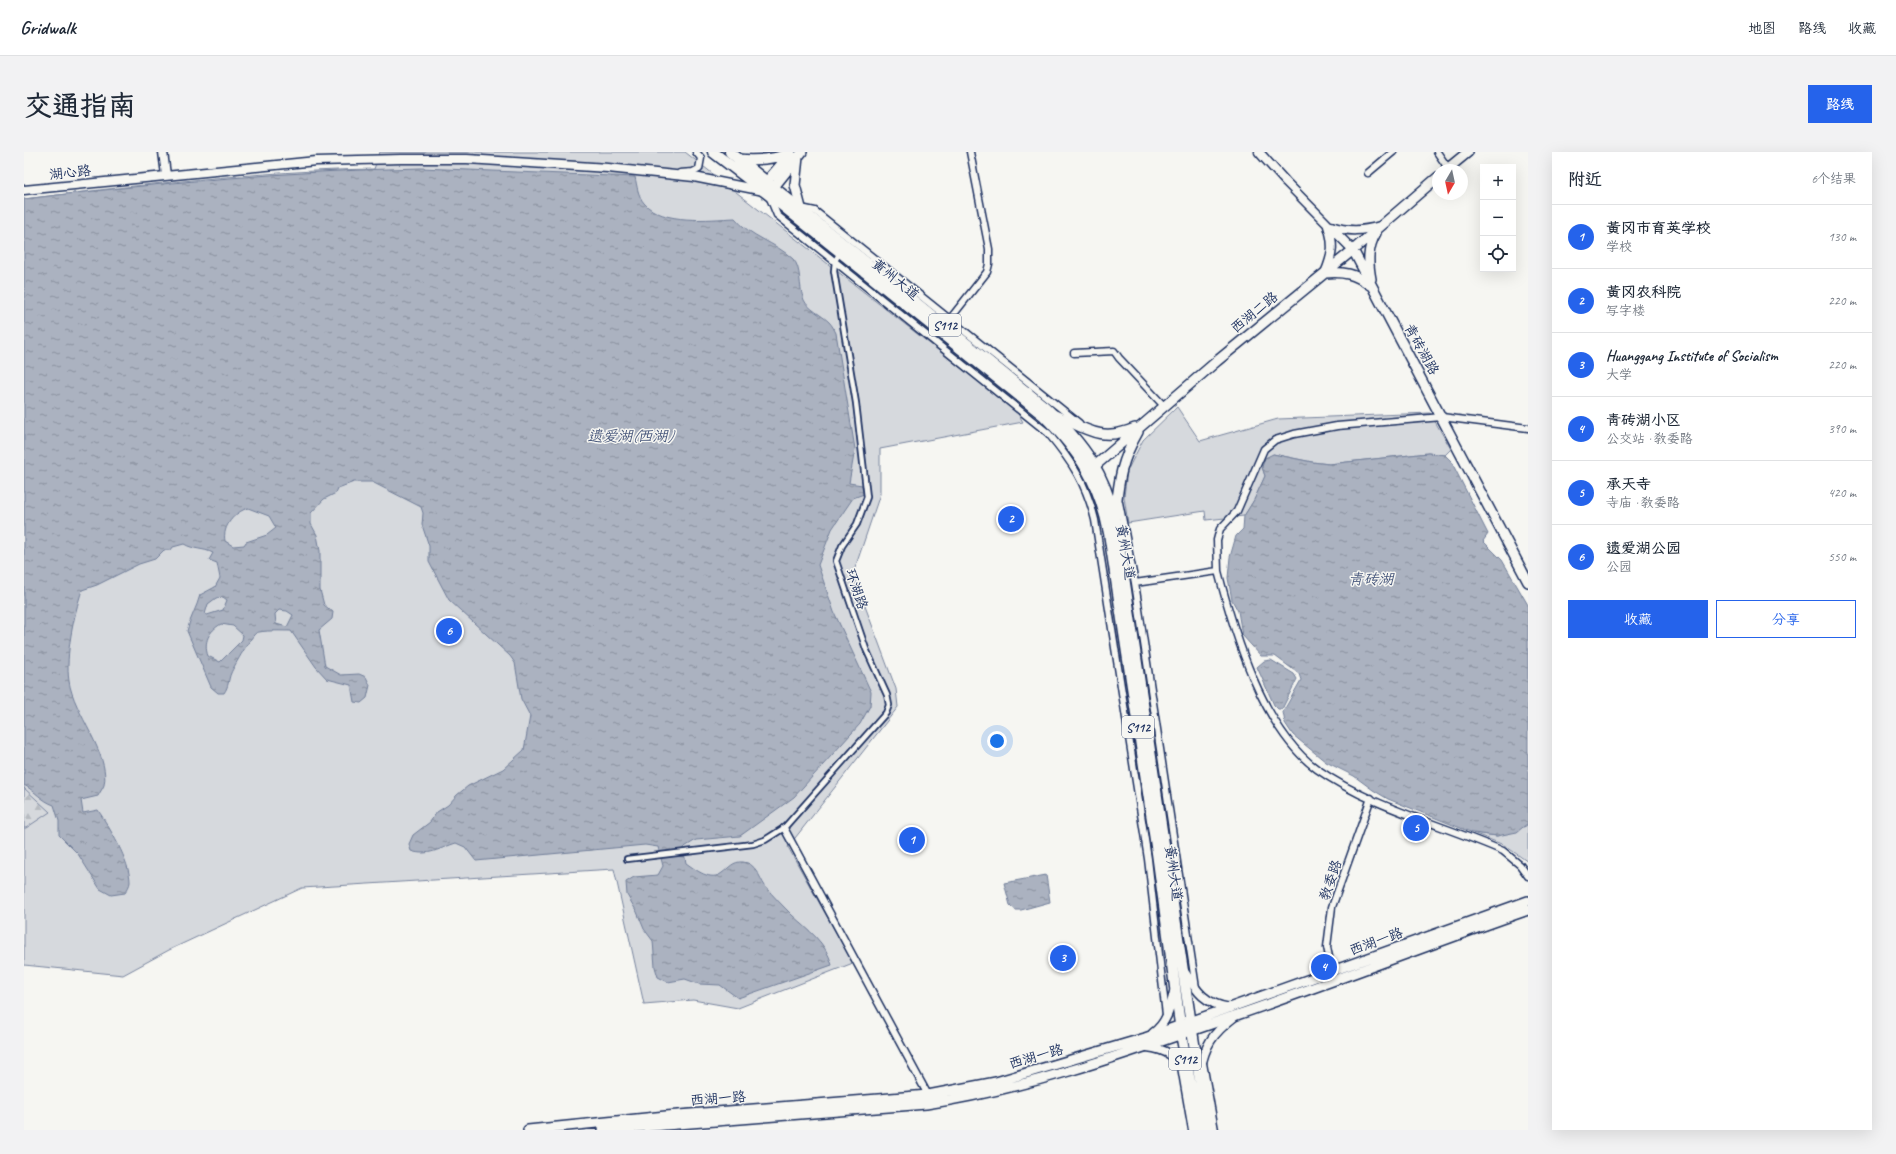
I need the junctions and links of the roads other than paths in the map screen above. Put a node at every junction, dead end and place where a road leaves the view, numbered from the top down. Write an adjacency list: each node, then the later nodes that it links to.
1 (163, 152): 16 (street)
2 (696, 152): 15 (street)
3 (713, 152): 18 (main road, 黄州大道 / S112)
4 (730, 152): 11 (main road, 黄州大道 / S112)
5 (970, 152): 28 (street)
6 (1259, 152): 21 (street, 青砖湖路)
7 (1393, 152): 14 (street)
8 (1437, 152): 12 (street)
9 (1468, 152): 13 (main road)
10 (796, 153): 11 (main road); 18 (main road); 20 (main road)
11 (738, 156): 18 (main road, 黄州大道 / S112)
12 (1444, 164)
13 (1453, 164)
14 (1368, 173)
15 (670, 174): 16 (street, 湖心路); 18 (street, 湖心路)
16 (166, 175): 19 (street, 湖心路)
17 (1432, 182): 22 (main road, 西湖二路)
18 (769, 188): 20 (main road, 黄州大道 / S112); 23 (main road, 黄州大道 / S112); 25 (street)
19 (24, 190)
20 (801, 208): 23 (main road, 黄州大道 / S112); 28 (street)
21 (1328, 225): 22 (street); 24 (street, 青砖湖路); 26 (street)
22 (1380, 226): 24 (main road, 西湖二路); 27 (main road)
23 (842, 248): 25 (street, 环湖路); 31 (main road, 黄州大道 / S112); 36 (main road, 黄州大道 / S112)
24 (1353, 250): 26 (main road, 西湖二路); 27 (main road, 青砖湖路)
25 (836, 261): 43 (street, 环湖路); 53 (street)
26 (1325, 272): 27 (main road); 30 (main road, 西湖二路)
27 (1373, 288): 32 (main road, 青砖湖路)
28 (950, 319): 34 (street)
29 (1074, 353): 30 (street)
30 (1164, 406): 33 (main road, 西湖二路)
31 (1052, 413): 34 (main road); 36 (main road, 黄州大道 / S112)
32 (1442, 416): 35 (street); 39 (street); 40 (main road, 青砖湖路)
33 (1143, 424): 34 (main road); 36 (main road, 西湖二路); 37 (main road)
34 (1084, 428)
35 (1528, 428)
36 (1092, 468): 38 (main road, 黄州大道 / S112); 50 (main road, 黄州大道 / S112)
37 (1118, 496): 38 (main road); 41 (street)
38 (1115, 520): 48 (main road, 黄州大道 / S112)
39 (1218, 571): 41 (street); 42 (street)
40 (1528, 582)
41 (1134, 583): 51 (street)
42 (1371, 798): 45 (street); 49 (street, 教委路)
43 (784, 828): 44 (street, 环湖路); 61 (street)
44 (627, 859)
45 (1528, 876)
46 (1528, 901): 49 (main road, 西湖一路)
47 (1528, 910): 52 (main road, 西湖一路)
48 (1183, 970): 51 (street); 54 (main road, 黄州大道 / S112)
49 (1332, 972): 52 (main road, 西湖一路)
50 (1175, 987): 53 (street); 55 (main road, 黄州大道 / S112)
51 (1196, 990): 52 (street)
52 (1233, 1012): 54 (main road, 西湖一路); 57 (street)
53 (1167, 1018): 56 (street)
54 (1191, 1027): 55 (main road, 西湖一路); 59 (main road, 黄州大道 / S112)
55 (1181, 1031): 56 (main road, 西湖一路); 60 (main road, 黄州大道 / S112)
56 (1146, 1043): 58 (street); 61 (main road, 西湖一路); 63 (main road, 西湖一路)
57 (1202, 1058): 59 (street); 67 (street)
58 (1180, 1063): 60 (street); 64 (street)
59 (1199, 1074): 66 (main road, 黄州大道 / S112)
60 (1188, 1077): 65 (main road, 黄州大道 / S112)
61 (928, 1095): 62 (main road, 西湖一路)
62 (528, 1130)
63 (603, 1130)
64 (1192, 1130)
65 (1199, 1130)
66 (1208, 1130)
67 (1216, 1130)

